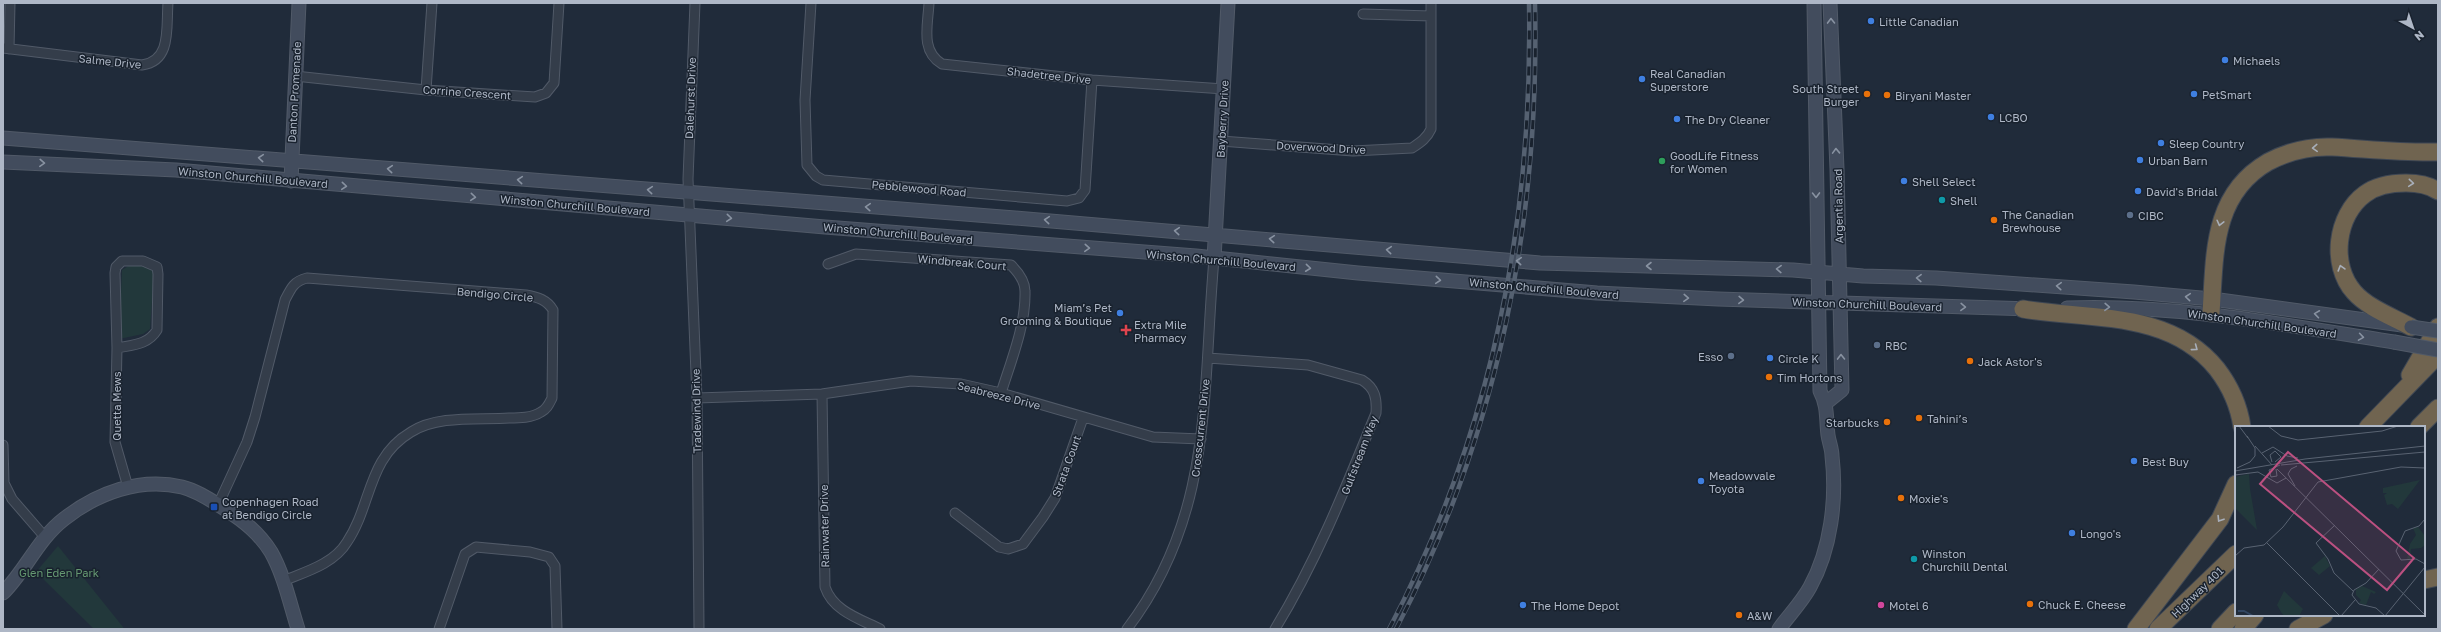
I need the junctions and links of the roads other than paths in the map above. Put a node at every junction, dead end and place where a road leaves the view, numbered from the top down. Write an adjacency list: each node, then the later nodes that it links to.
1 (10, 3): 15 (street)
2 (168, 3): 15 (street, Salme Drive)
3 (299, 3): 16 (main road, Danton Promenade)
4 (432, 3): 19 (street)
5 (559, 3): 19 (street, Corrine Crescent)
6 (695, 3): 27 (street, Dalehurst Drive)
7 (810, 3): 17 (street, Pebblewood Road)
8 (930, 3): 17 (street, Shadetree Drive)
9 (1228, 3): 18 (main road, Bayberry Drive)
10 (1431, 3): 14 (street, Doverwood Drive)
11 (1814, 3): 32 (main road, Argentia Road, one-way to 32)
12 (1830, 3): 33 (main road, Argentia Road, one-way to 12)
13 (1363, 14): 14 (street)
14 (1432, 16): 21 (street, Doverwood Drive)
15 (6, 48)
16 (295, 76): 19 (street, Corrine Crescent); 23 (main road, Danton Promenade)
17 (1092, 80): 18 (street, Shadetree Drive)
18 (1224, 89): 21 (main road, Bayberry Drive)
19 (426, 90)
20 (3, 138): 23 (main road, Winston Churchill Boulevard, one-way to 20)
21 (1221, 141): 29 (main road, Bayberry Drive)
22 (2438, 152): 36 (highway, one-way to 36)
23 (291, 161): 25 (main road, Danton Promenade); 27 (main road, Winston Churchill Boulevard, one-way to 23)
24 (3, 162): 25 (main road, Winston Churchill Boulevard, one-way to 25)
25 (291, 181): 28 (main road, Winston Churchill Boulevard, one-way to 28)
26 (2438, 191): 38 (highway, one-way to 26)
27 (688, 193): 28 (street, Tradewind Drive); 29 (main road, Winston Churchill Boulevard, one-way to 27)
28 (690, 215): 30 (main road, Winston Churchill Boulevard, one-way to 30); 47 (street, Tradewind Drive)
29 (1216, 235): 30 (main road, Bayberry Drive); 32 (main road, Winston Churchill Boulevard, one-way to 29)
30 (1214, 259): 34 (main road, Winston Churchill Boulevard, one-way to 34); 44 (street, Crosscurrent Drive)
31 (828, 264): 45 (street, Windbreak Court)
32 (1818, 272): 33 (main road, Winston Churchill Boulevard); 34 (main road, Argentia Road)
33 (1839, 274): 35 (main road, Argentia Road); 36 (main road, Winston Churchill Boulevard, one-way to 33)
34 (1818, 302): 35 (main road, Winston Churchill Boulevard); 48 (main road, Argentia Road)
35 (1840, 303): 37 (main road, Winston Churchill Boulevard, one-way to 37); 48 (main road, Argentia Road, one-way to 35)
36 (2211, 306): 37 (main road, Winston Churchill Boulevard, one-way to 36); 38 (main road, Winston Churchill Boulevard, one-way to 36); 42 (main road, Winston Churchill Boulevard, one-way to 42, bridge)
37 (2023, 309): 53 (highway, one-way to 53)
38 (2411, 326): 40 (main road, Winston Churchill Boulevard, bridge)
39 (2438, 327): 49 (highway)
40 (2438, 331)
41 (117, 348): 41 (street, Quetta Mews); 59 (street, Quetta Mews)
42 (2438, 350)
43 (2438, 355): 49 (highway)
44 (1208, 358): 57 (street, Crosscurrent Drive); 78 (street, Gulfstream Way)
45 (1001, 393): 46 (street, Seabreeze Drive); 52 (street, Seabreeze Drive)
46 (822, 394): 47 (street, Seabreeze Drive); 76 (street, Rainwater Drive)
47 (697, 398): 75 (street, Tradewind Drive)
48 (1826, 403): 79 (main road, Argentia Road)
49 (2392, 404): 54 (highway)
50 (2438, 408): 55 (highway)
51 (2438, 415): 56 (highway)
52 (1083, 418): 57 (street, Seabreeze Drive); 62 (street, Strata Court)
53 (2242, 426)
54 (2369, 426)
55 (2420, 426)
56 (2425, 429)
57 (1201, 439): 77 (street, Crosscurrent Drive)
58 (3, 445): 63 (street)
59 (128, 486): 61 (main road); 63 (main road)
60 (2235, 486): 80 (highway, one-way to 80)
61 (218, 505): 67 (main road); 67 (street, Bendigo Circle)
62 (955, 513)
63 (44, 536): 68 (main road)
64 (2235, 555): 81 (highway, Highway 401)
65 (2438, 577): 66 (highway)
66 (2425, 580)
67 (283, 581): 72 (main road)
68 (3, 593)
69 (2235, 613): 82 (highway)
70 (2254, 616): 83 (highway)
71 (2322, 616): 84 (highway)
72 (298, 629)
73 (439, 629): 74 (street)
74 (556, 629)
75 (699, 629)
76 (880, 629)
77 (1127, 629)
78 (1275, 629)
79 (1779, 629)
80 (2136, 629)
81 (2158, 629)
82 (2220, 629)
83 (2243, 629)
84 (2298, 629)

